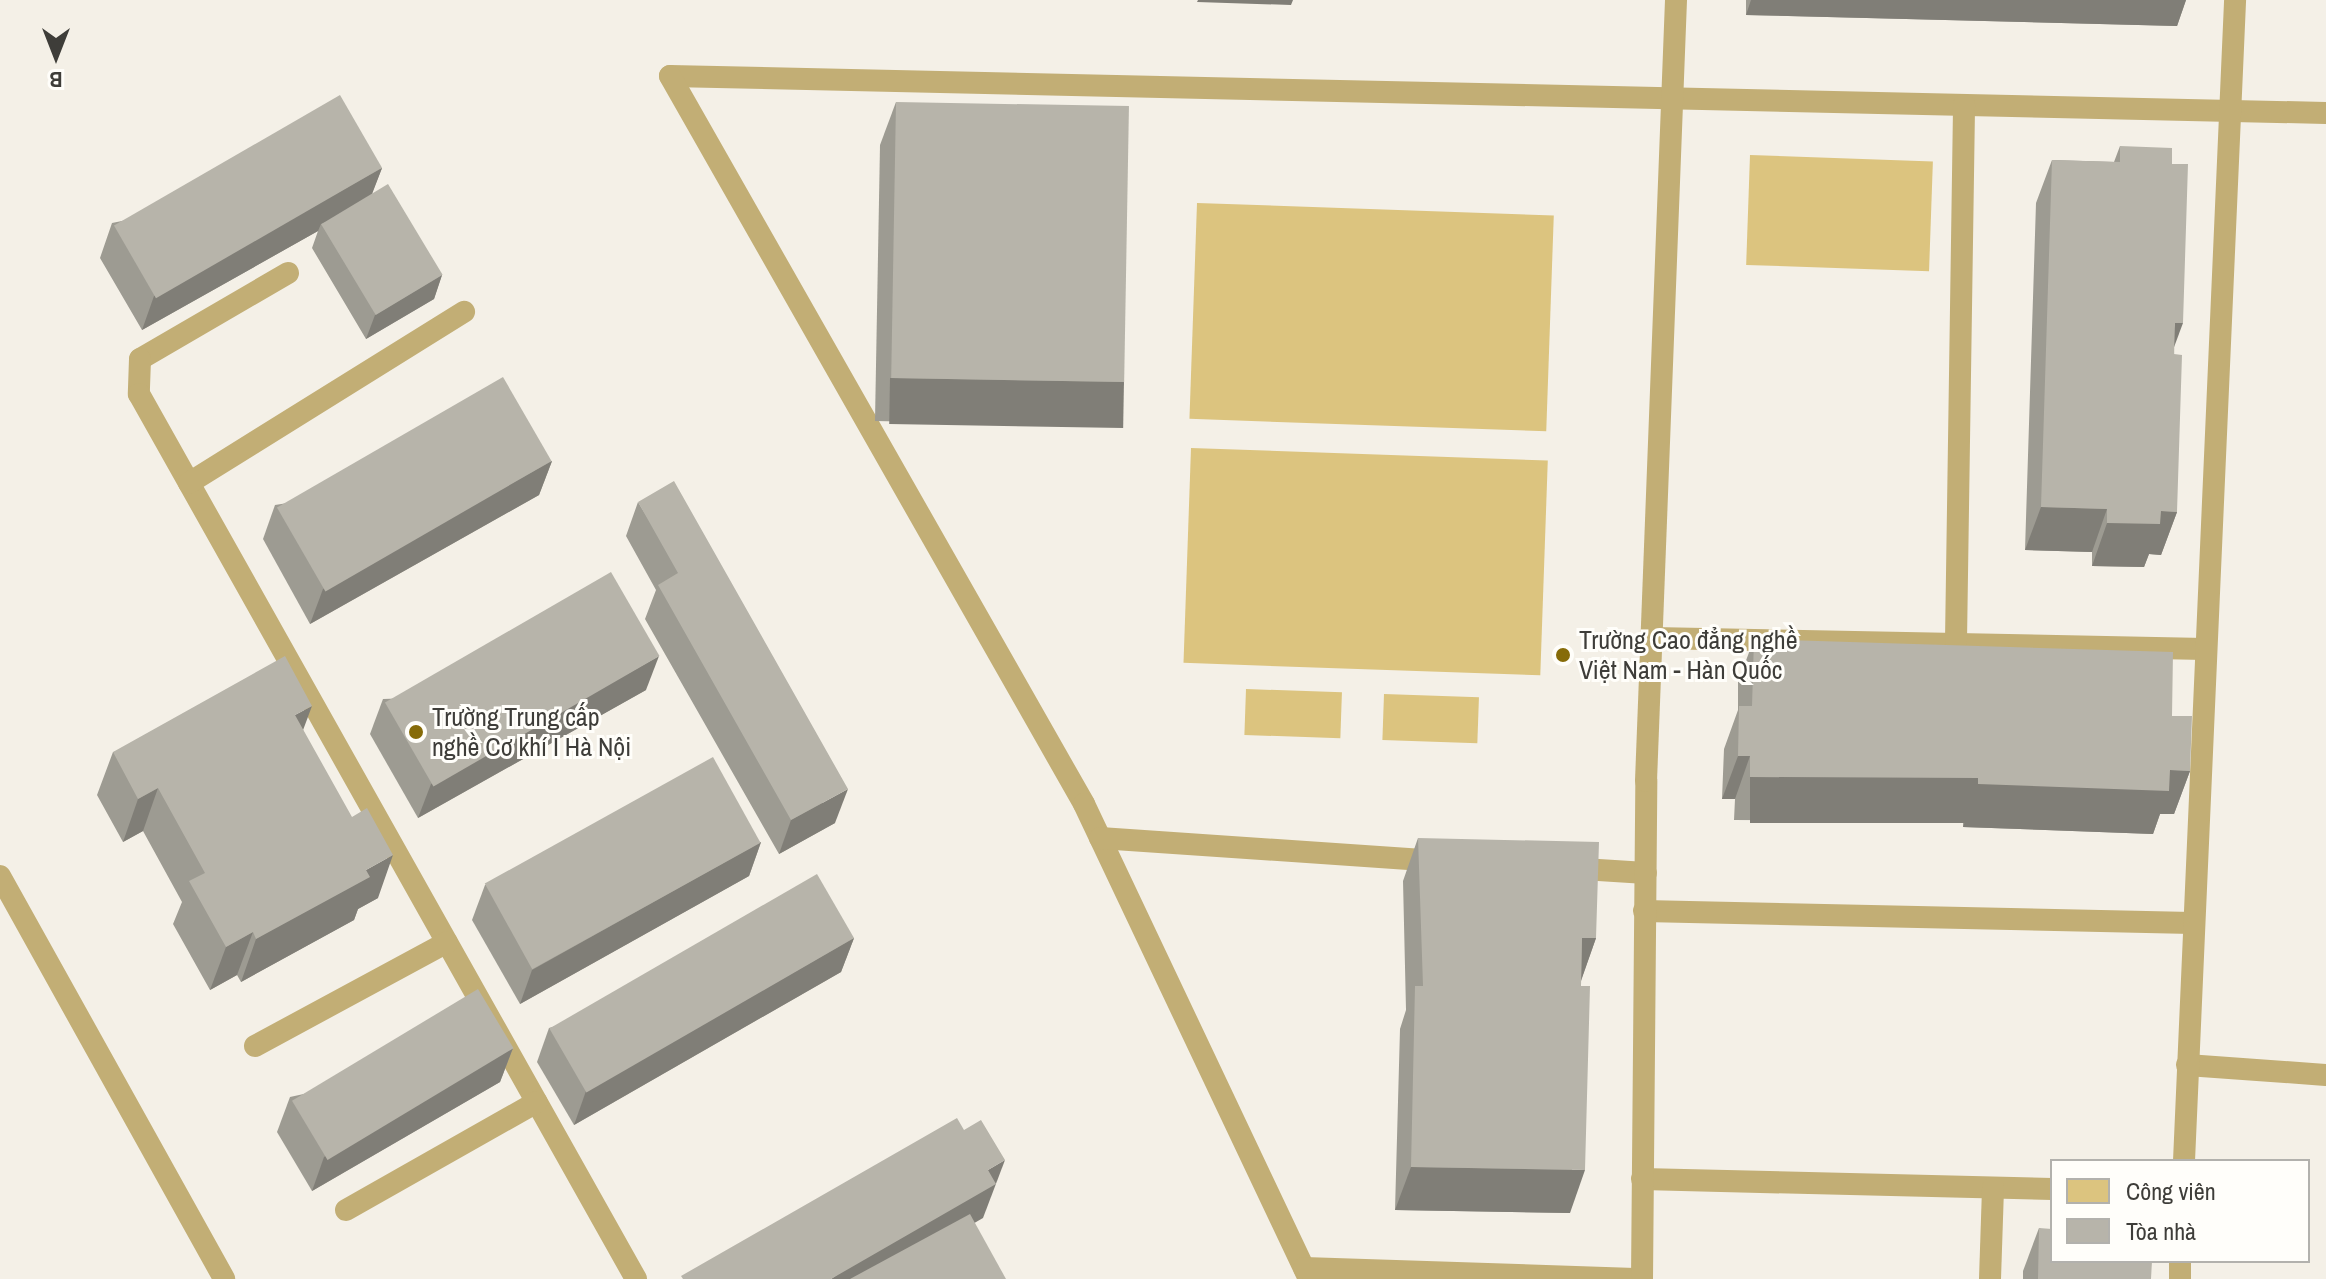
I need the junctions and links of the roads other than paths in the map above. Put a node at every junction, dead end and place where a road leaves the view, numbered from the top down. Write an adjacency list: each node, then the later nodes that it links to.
1 (1676, 0): 3 (lane)
2 (2235, 0): 5 (lane)
3 (1670, 98): 4 (lane); 10 (lane); 13 (lane)
4 (1964, 105): 5 (lane); 11 (lane)
5 (2232, 111): 6 (lane); 12 (lane)
6 (2326, 113)
7 (288, 273): 9 (lane)
8 (464, 312): 9 (lane)
9 (189, 483): 20 (lane)
10 (1653, 638): 11 (lane); 16 (lane)
11 (1956, 641): 12 (lane)
12 (2205, 649): 19 (lane)
13 (1100, 838): 14 (lane); 30 (lane)
14 (1472, 863)
15 (1536, 866): 16 (lane)
16 (1646, 873): 18 (lane)
17 (0, 876): 31 (lane)
18 (1644, 911): 19 (lane); 26 (lane)
19 (2192, 923): 22 (lane)
20 (447, 942): 21 (lane); 24 (lane)
21 (255, 1046)
22 (2187, 1065): 23 (lane); 25 (lane)
23 (2326, 1075)
24 (537, 1102): 29 (lane); 32 (lane)
25 (2184, 1159)
26 (1642, 1179): 27 (lane); 34 (lane)
27 (1993, 1188): 28 (lane); 35 (lane)
28 (2050, 1189)
29 (346, 1210)
30 (1307, 1274): 33 (lane)
31 (224, 1279)
32 (636, 1279)
33 (1635, 1279)
34 (1642, 1279)
35 (1990, 1279)

